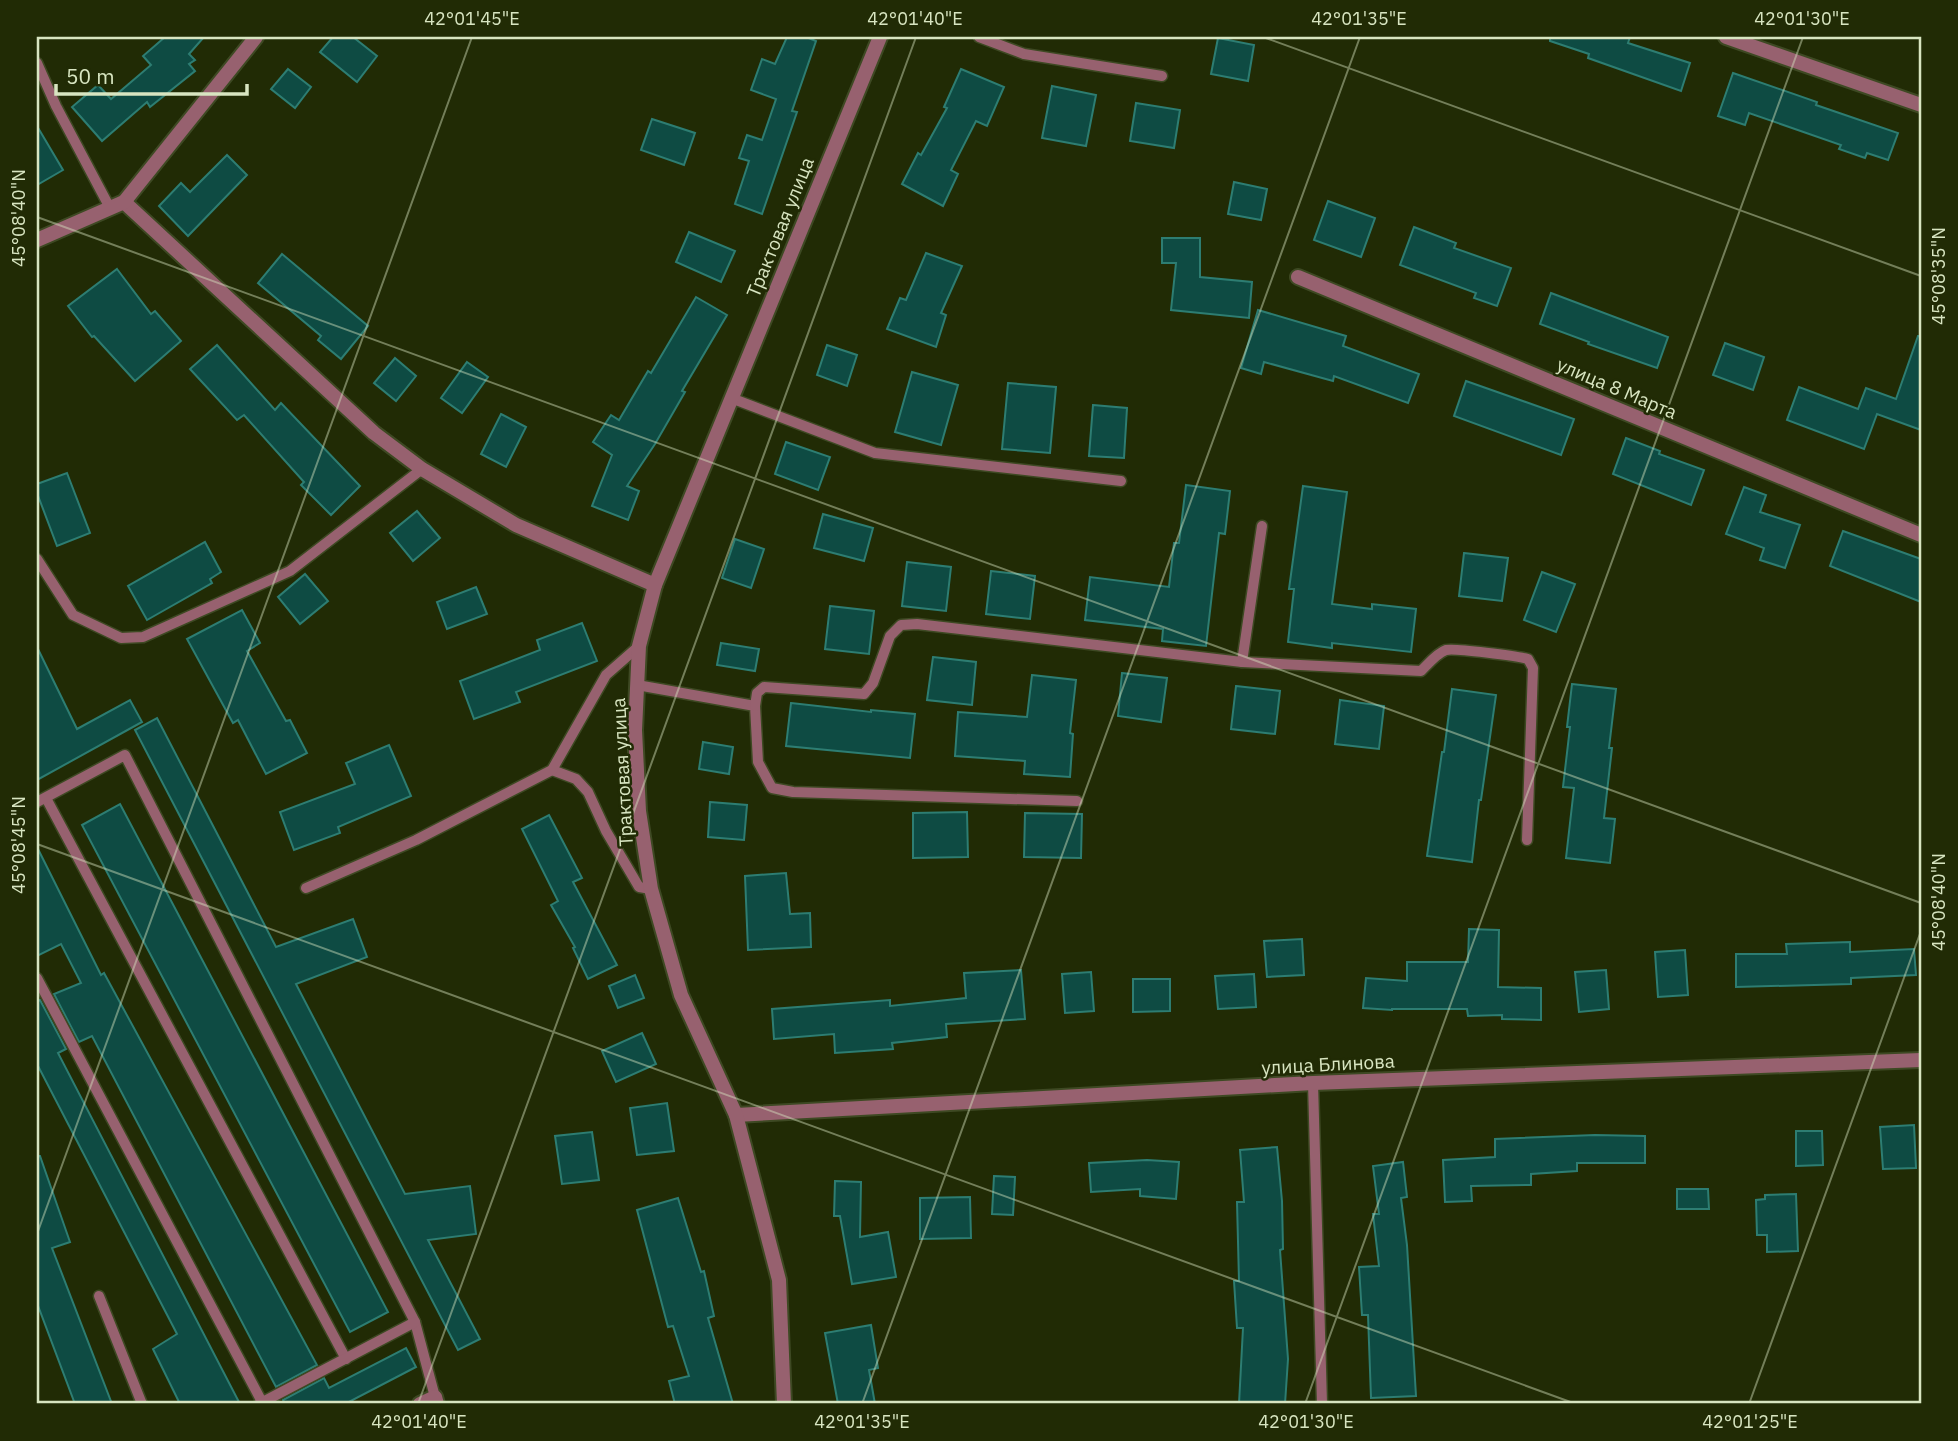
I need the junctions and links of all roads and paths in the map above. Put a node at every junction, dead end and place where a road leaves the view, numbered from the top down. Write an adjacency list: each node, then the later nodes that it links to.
1 (257, 37): 8 (street)
2 (880, 37): 12 (street, Трактовая улица)
3 (979, 37): 6 (lane)
4 (1726, 37): 7 (street)
5 (37, 63): 9 (lane)
6 (1162, 76)
7 (1921, 105)
8 (124, 202): 9 (street); 13 (street)
9 (110, 208): 10 (street)
10 (37, 240)
11 (1298, 276): 16 (street, улица 8 Марта)
12 (731, 398): 14 (lane); 18 (street, Трактовая улица)
13 (422, 469): 17 (lane); 18 (street)
14 (1122, 481)
15 (1262, 526): 20 (lane)
16 (1921, 535)
17 (37, 559)
18 (655, 584): 19 (street, Трактовая улица)
19 (639, 646): 21 (street, Трактовая улица); 23 (lane)
20 (1242, 662): 22 (lane); 26 (lane)
21 (637, 685): 22 (lane); 28 (street, Трактовая улица)
22 (755, 706): 25 (lane)
23 (552, 770): 27 (lane); 28 (lane)
24 (41, 800): 34 (lane); 35 (lane)
25 (1077, 801)
26 (1527, 840)
27 (306, 888)
28 (651, 889): 32 (street, Трактовая улица)
29 (37, 978): 37 (lane)
30 (1921, 1060): 31 (street, улица Блинова)
31 (1313, 1083): 32 (street, улица Блинова); 41 (lane)
32 (736, 1115): 40 (street, Трактовая улица)
33 (99, 1296): 38 (lane)
34 (415, 1322): 35 (lane); 36 (lane)
35 (345, 1359): 37 (lane)
36 (436, 1401): 39 (street)
37 (261, 1403)
38 (142, 1404)
39 (420, 1404)
40 (784, 1404)
41 (1322, 1404)

